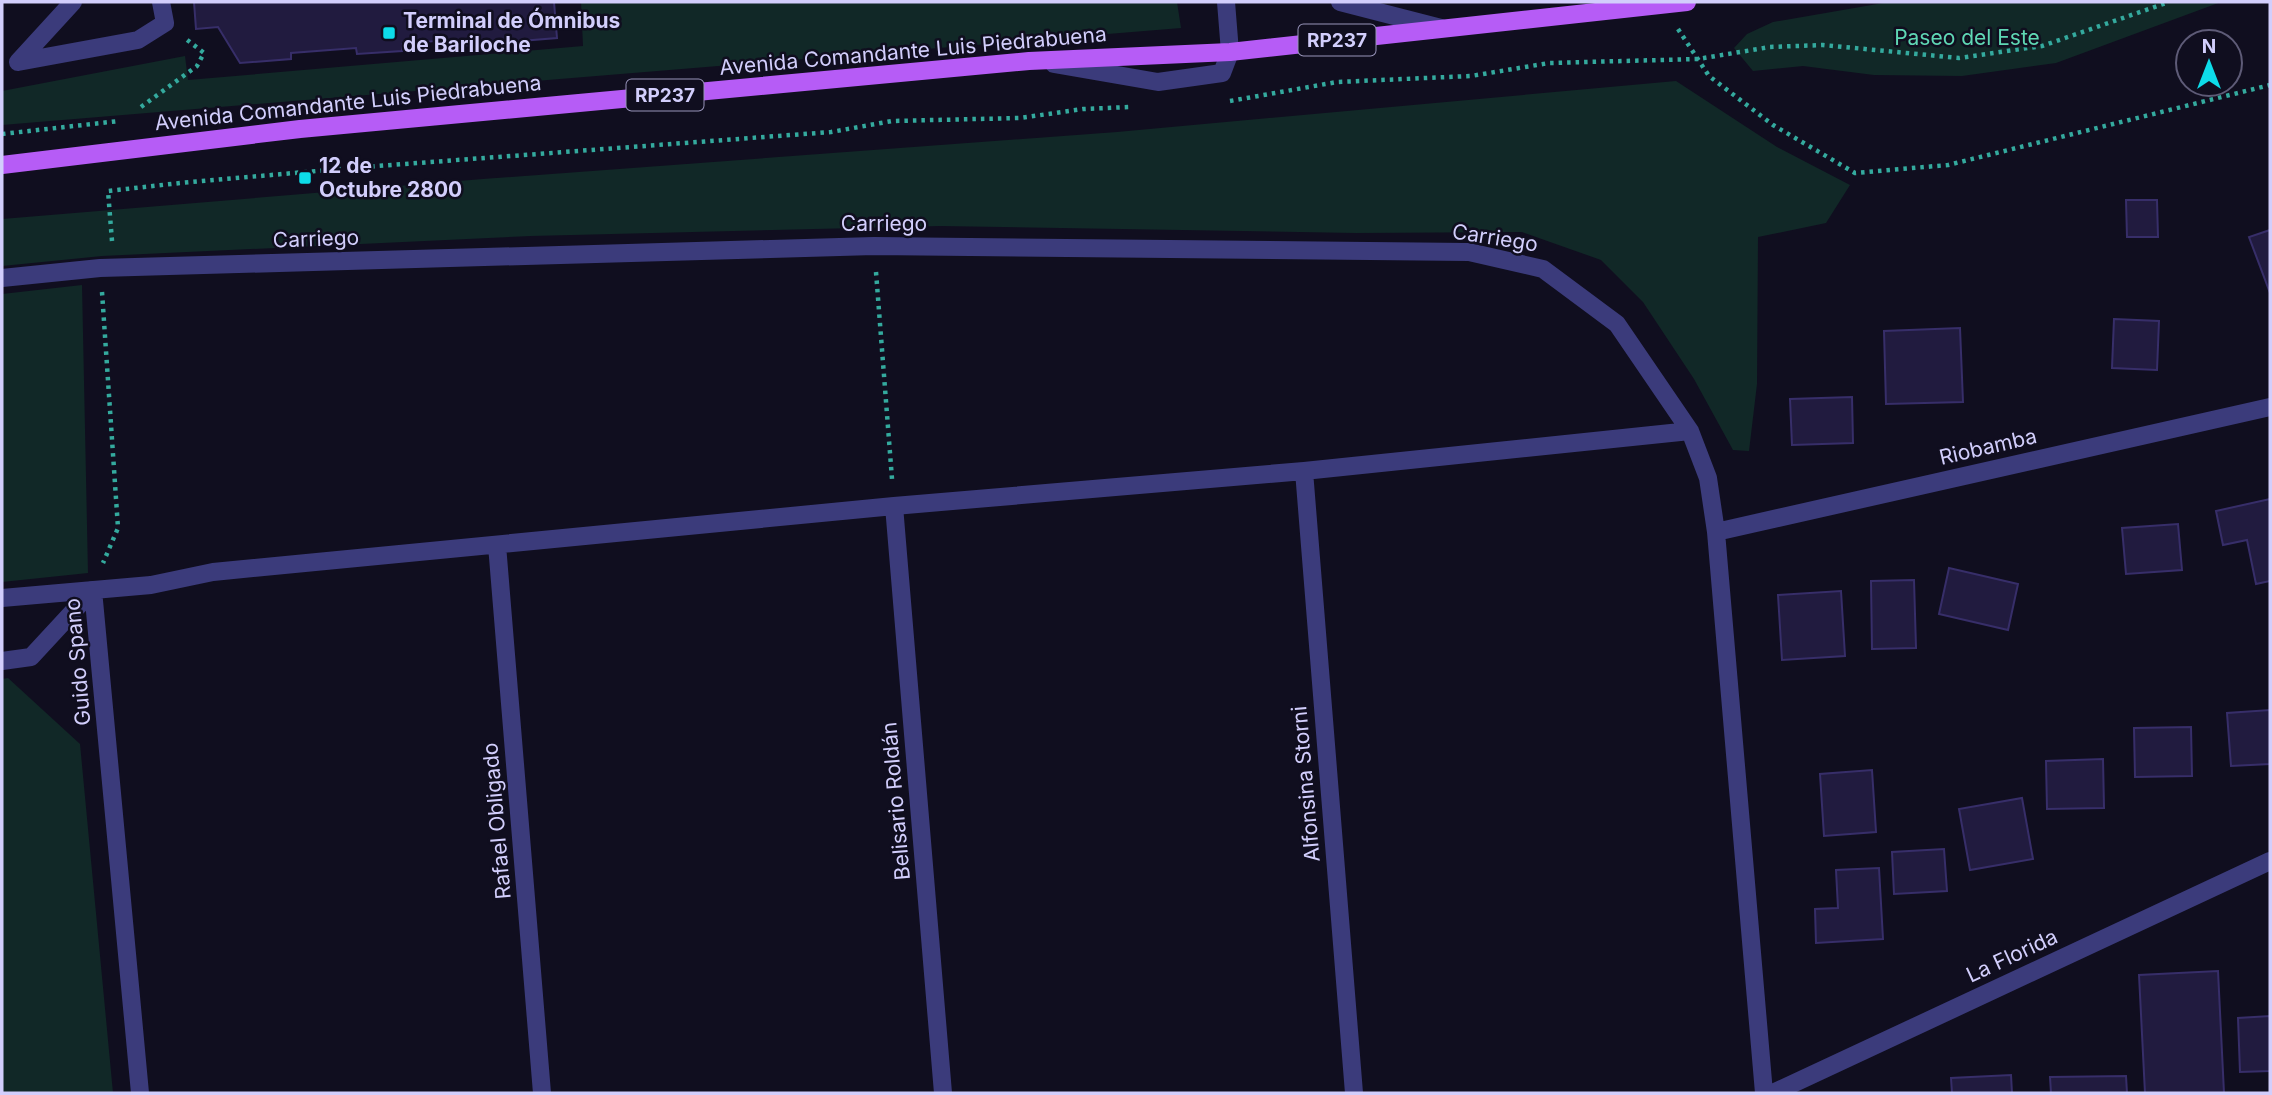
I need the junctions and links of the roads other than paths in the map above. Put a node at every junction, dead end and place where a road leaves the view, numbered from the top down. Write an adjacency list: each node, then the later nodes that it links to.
1 (73, 2): 9 (street)
2 (161, 2): 9 (street)
3 (1226, 2): 7 (street)
4 (1340, 2): 6 (street)
5 (1687, 2): 6 (main road, Avenida Comandante Luis Piedrabuena / RP237)
6 (1444, 29): 7 (main road, Avenida Comandante Luis Piedrabuena / RP237)
7 (1230, 52): 8 (main road, Avenida Comandante Luis Piedrabuena / RP237); 8 (street)
8 (1029, 61): 10 (main road, Avenida Comandante Luis Piedrabuena / RP237)
9 (10, 63)
10 (7, 163)
11 (2, 278): 13 (street, Carriego)
12 (2270, 407): 16 (street, Riobamba)
13 (1690, 431): 14 (street); 16 (street, Carriego)
14 (1304, 471): 15 (street); 25 (street, Alfonsina Storni)
15 (894, 506): 17 (street); 24 (street, Belisario Roldán)
16 (1716, 532): 26 (street, Carriego)
17 (497, 545): 18 (street); 23 (street, Rafael Obligado)
18 (93, 590): 19 (street); 20 (street); 22 (street, Guido Spano)
19 (2, 598)
20 (2, 662)
21 (2270, 861): 27 (street, La Florida)
22 (140, 1093)
23 (542, 1093)
24 (943, 1093)
25 (1354, 1093)
26 (1764, 1093)
27 (1773, 1093)

